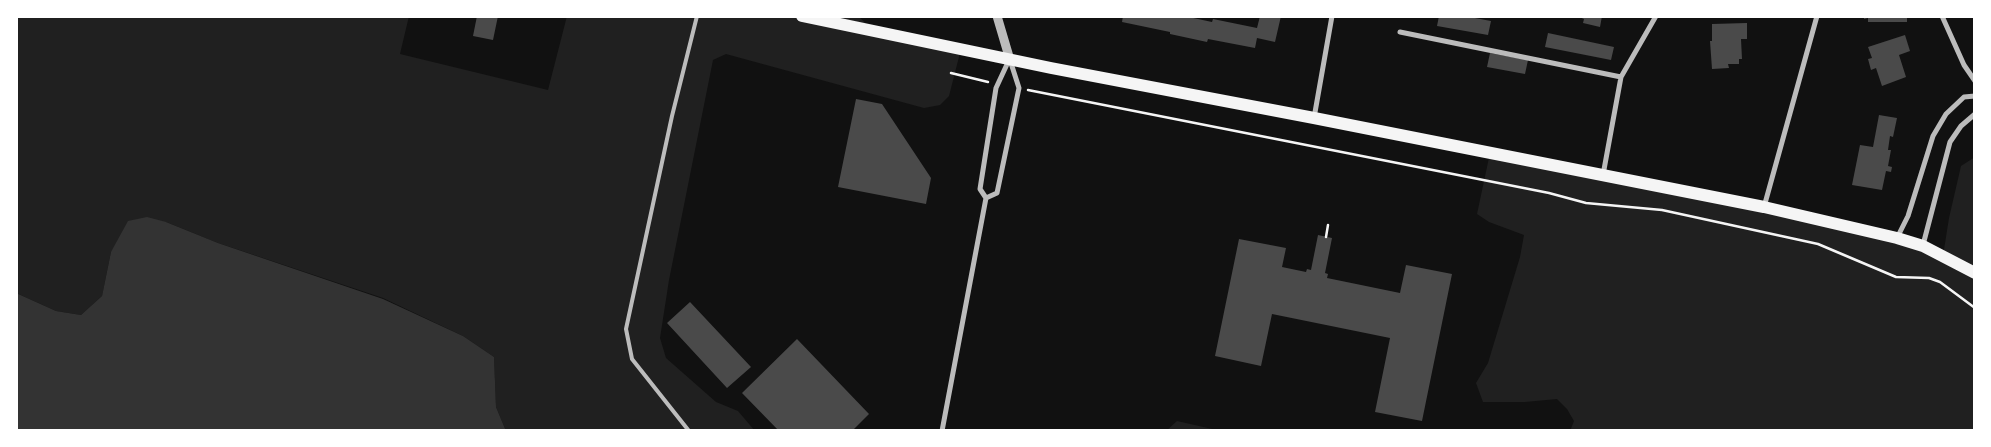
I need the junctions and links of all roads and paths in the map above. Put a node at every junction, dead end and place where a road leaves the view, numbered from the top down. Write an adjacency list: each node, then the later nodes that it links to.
1 (697, 16): 27 (lane)
2 (802, 16): 9 (main road)
3 (997, 16): 9 (street)
4 (1332, 16): 17 (street)
5 (1656, 16): 11 (street)
6 (1818, 16): 20 (street)
7 (1942, 16): 13 (street)
8 (1400, 32): 11 (street)
9 (1010, 60): 17 (main road); 19 (street); 19 (street)
10 (951, 73): 12 (path)
11 (1621, 77): 18 (street)
12 (985, 81)
13 (1975, 81)
14 (1032, 90): 26 (path)
15 (1975, 96): 23 (street)
16 (1975, 114): 24 (street)
17 (1314, 118): 18 (main road)
18 (1603, 175): 20 (main road)
19 (986, 198): 28 (street)
20 (1764, 207): 23 (main road)
21 (1328, 225): 22 (path)
22 (1326, 237)
23 (1898, 238): 24 (main road)
24 (1923, 246): 25 (main road)
25 (1975, 273)
26 (1975, 308)
27 (689, 431)
28 (942, 431)

